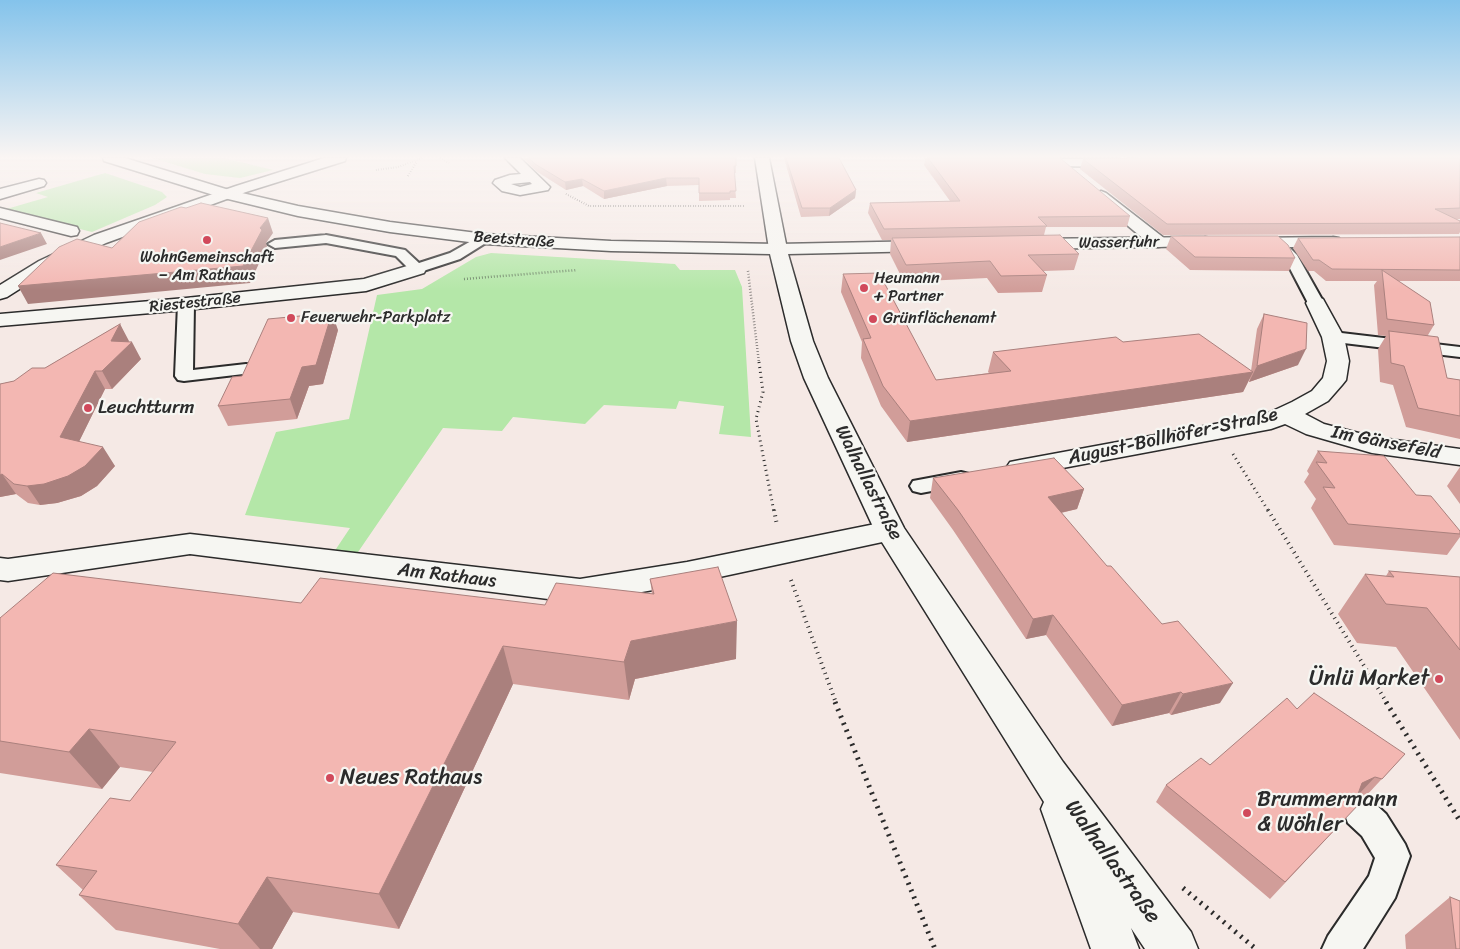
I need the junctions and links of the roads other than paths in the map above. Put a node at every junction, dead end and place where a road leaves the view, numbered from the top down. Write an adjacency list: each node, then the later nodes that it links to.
1 (201, 202): 16 (street)
2 (262, 202): 7 (street, Beetstraße)
3 (769, 202): 14 (street, Walhallastraße)
4 (1109, 202): 8 (street)
5 (0, 213): 6 (street)
6 (71, 231)
7 (484, 239): 14 (street, Beetstraße); 15 (lane)
8 (1158, 242): 10 (street, Wasserfuhr); 12 (street, Wasserfuhr)
9 (1354, 242): 10 (street, Wasserfuhr)
10 (1277, 243): 17 (lane)
11 (274, 244): 15 (lane)
12 (1012, 244)
13 (944, 245): 14 (street)
14 (778, 249): 27 (street, Walhallastraße)
15 (417, 269): 18 (street, Riestestraße)
16 (0, 293)
17 (1316, 303): 20 (street, August-Bollhöfer-Straße)
18 (186, 304): 19 (street, Riestestraße); 22 (lane)
19 (0, 320)
20 (1333, 337): 21 (lane); 23 (street, August-Bollhöfer-Straße)
21 (1460, 352)
22 (246, 369)
23 (1286, 414): 24 (street, Im Gänsefeld); 25 (street, August-Bollhöfer-Straße)
24 (1460, 457)
25 (988, 474): 26 (lane, August-Bollhöfer-Straße)
26 (920, 486)
27 (890, 530): 28 (street, Am Rathaus); 29 (street, Walhallastraße)
28 (0, 569)
29 (1049, 775): 31 (street, Walhallastraße); 32 (street, Walhallastraße)
30 (1360, 812): 33 (lane)
31 (1116, 949)
32 (1174, 949)
33 (1341, 949)

